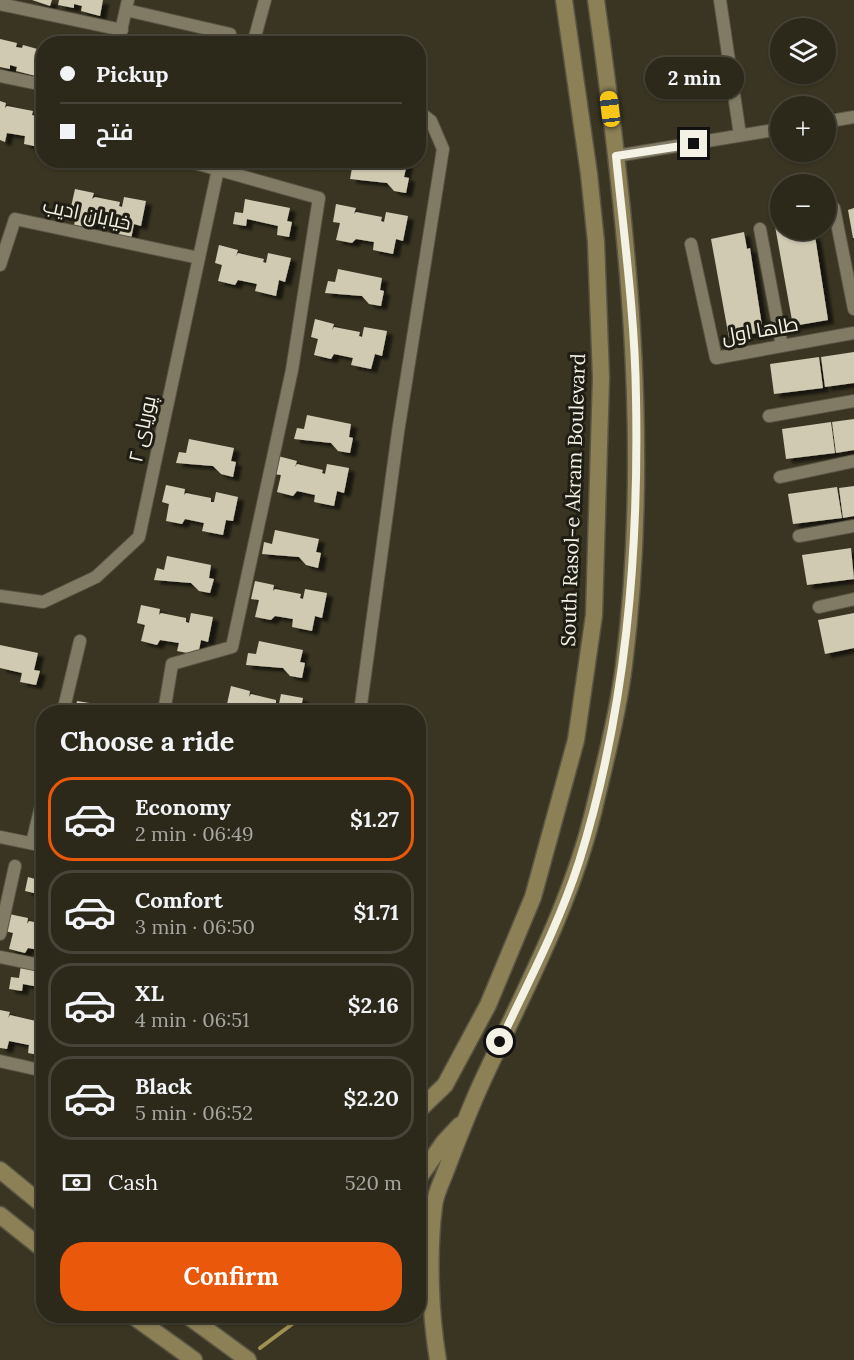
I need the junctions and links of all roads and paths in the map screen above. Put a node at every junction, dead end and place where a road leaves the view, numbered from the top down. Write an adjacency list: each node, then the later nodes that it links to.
1 (265, 0): 10 (street)
2 (564, 0): 50 (main road, South Rasol-e Akram Boulevard)
3 (596, 0): 18 (main road)
4 (720, 0): 17 (street)
5 (0, 4): 7 (street)
6 (127, 5): 7 (street); 8 (street)
7 (122, 30): 9 (street)
8 (230, 34)
9 (120, 36)
10 (255, 36)
11 (0, 76): 12 (street)
12 (36, 83)
13 (426, 117): 41 (street)
14 (854, 117): 15 (street)
15 (836, 120)
16 (770, 130): 17 (street)
17 (740, 135): 18 (street)
18 (616, 156): 51 (main road)
19 (219, 168): 24 (street, پوریای ۲)
20 (225, 168): 40 (street)
21 (836, 218): 26 (street)
22 (760, 229): 28 (street)
23 (691, 244): 28 (street, طاها اول)
24 (199, 258): 25 (street, خیابان ادیب); 35 (street, پوریای ۲)
25 (0, 265)
26 (854, 309)
27 (854, 333): 28 (street, طاها اول)
28 (782, 346)
29 (854, 401): 30 (street)
30 (768, 416)
31 (854, 461): 32 (street)
32 (780, 477)
33 (854, 526): 34 (street)
34 (799, 536)
35 (0, 596)
36 (854, 599): 37 (street)
37 (819, 607)
38 (80, 641): 39 (street)
39 (65, 705)
40 (165, 705)
41 (361, 705)
42 (0, 837): 43 (street)
43 (36, 844)
44 (15, 866): 45 (street)
45 (0, 934)
46 (1, 960): 47 (street)
47 (36, 965)
48 (0, 1061): 49 (street)
49 (36, 1069)
50 (426, 1104)
51 (464, 1120): 52 (main road); 62 (main road)
52 (426, 1168)
53 (4, 1174): 54 (main road); 55 (main road)
54 (36, 1188)
55 (36, 1200)
56 (0, 1215): 57 (main road)
57 (36, 1244)
58 (143, 1323): 60 (main road)
59 (198, 1323): 61 (main road)
60 (194, 1360)
61 (248, 1360)
62 (438, 1360)

